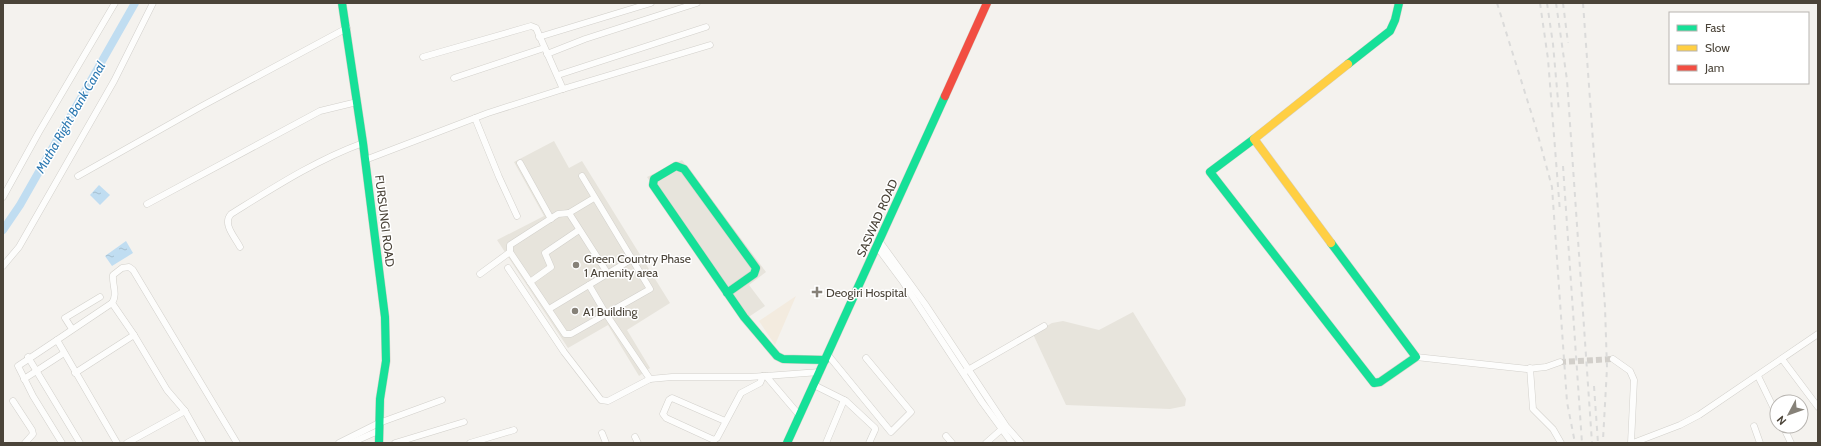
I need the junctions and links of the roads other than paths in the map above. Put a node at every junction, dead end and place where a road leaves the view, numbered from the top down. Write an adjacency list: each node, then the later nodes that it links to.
1 (115, 3): 25 (street)
2 (153, 3): 36 (street)
3 (342, 3): 9 (main road, FURSUNGI ROAD)
4 (651, 3): 10 (street)
5 (697, 3): 12 (street)
6 (988, 3): 32 (main road, SASWAD ROAD)
7 (1399, 3): 19 (main road)
8 (706, 27): 14 (street)
9 (347, 28): 17 (main road, FURSUNGI ROAD); 23 (street)
10 (539, 37): 12 (street); 13 (street)
11 (710, 45): 16 (street)
12 (546, 51): 14 (street); 15 (street)
13 (423, 57)
14 (558, 75): 16 (street)
15 (454, 78)
16 (563, 89): 18 (street)
17 (357, 102): 20 (main road, FURSUNGI ROAD); 27 (street)
18 (475, 118): 21 (street); 29 (street)
19 (1254, 139): 54 (main road); 54 (main road)
20 (363, 143): 21 (main road, FURSUNGI ROAD); 33 (street)
21 (365, 160): 80 (main road, FURSUNGI ROAD)
22 (520, 163): 30 (street)
23 (78, 176)
24 (582, 176): 26 (street)
25 (3, 197)
26 (594, 198): 28 (street); 35 (street)
27 (147, 204)
28 (569, 213): 30 (street); 31 (street)
29 (517, 216)
30 (551, 219): 34 (street)
31 (579, 230): 39 (street); 40 (street)
32 (879, 245): 55 (main road, SASWAD ROAD); 62 (street)
33 (240, 247)
34 (510, 252): 38 (street); 40 (street)
35 (632, 260): 39 (street); 46 (street)
36 (3, 266)
37 (508, 268): 68 (street)
38 (480, 274)
39 (608, 274): 41 (street)
40 (530, 282): 45 (street)
41 (589, 285): 45 (street); 46 (street)
42 (727, 293): 42 (main road); 55 (main road)
43 (100, 297): 48 (street)
44 (112, 303): 48 (street); 50 (street); 91 (street)
45 (550, 309): 46 (street)
46 (606, 314): 68 (street)
47 (1044, 326): 62 (street)
48 (72, 329): 51 (street)
49 (1818, 334): 58 (street)
50 (134, 335): 64 (street); 75 (street)
51 (57, 340): 52 (street); 53 (street)
52 (64, 353): 61 (street); 64 (street)
53 (28, 357): 61 (street); 67 (street)
54 (1416, 357): 60 (street)
55 (827, 358): 56 (street); 63 (main road, SASWAD ROAD)
56 (866, 358)
57 (1613, 359): 106 (street)
58 (1782, 359): 66 (street); 74 (street)
59 (1560, 362): 60 (street)
60 (1530, 368): 105 (street)
61 (37, 371): 67 (street); 87 (street)
62 (966, 371): 81 (street)
63 (820, 372): 65 (street); 69 (main road, SASWAD ROAD)
64 (75, 373): 88 (street)
65 (765, 376): 68 (street); 76 (street); 78 (street)
66 (1758, 376): 70 (street); 106 (street)
67 (24, 379): 86 (street)
68 (650, 379)
69 (814, 385): 72 (street); 76 (main road, SASWAD ROAD)
70 (1769, 399)
71 (442, 400): 80 (street)
72 (844, 400): 99 (street); 100 (street)
73 (13, 401): 85 (street)
74 (1818, 407)
75 (185, 411): 89 (street); 90 (street)
76 (800, 416): 98 (main road, SASWAD ROAD)
77 (464, 422): 95 (street)
78 (725, 422): 78 (street)
79 (1754, 426): 107 (street)
80 (379, 427): 92 (street); 93 (street); 94 (main road, FURSUNGI ROAD)
81 (1004, 428): 102 (street); 103 (street); 104 (street)
82 (514, 430): 96 (street)
83 (602, 433): 97 (street)
84 (946, 436): 101 (street)
85 (29, 441)
86 (62, 443)
87 (80, 443)
88 (117, 443)
89 (127, 443)
90 (203, 443)
91 (237, 443)
92 (339, 443)
93 (351, 443)
94 (379, 443)
95 (395, 443)
96 (470, 443)
97 (606, 443)
98 (787, 443)
99 (826, 443)
100 (868, 443)
101 (952, 443)
102 (986, 443)
103 (1012, 443)
104 (1021, 443)
105 (1561, 443)
106 (1632, 443)
107 (1760, 443)

